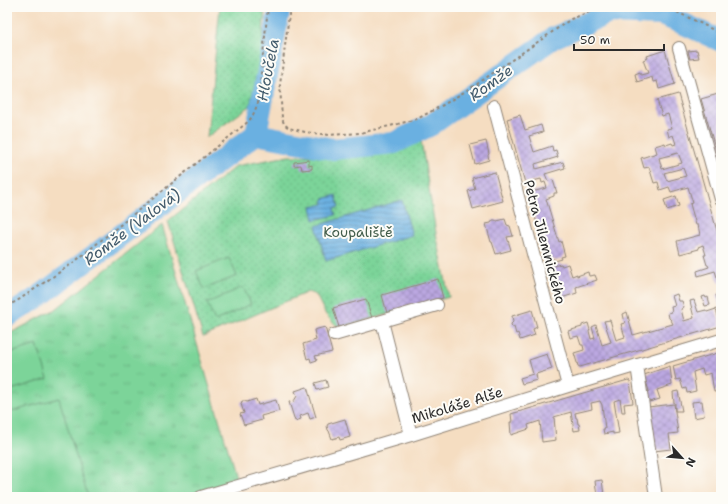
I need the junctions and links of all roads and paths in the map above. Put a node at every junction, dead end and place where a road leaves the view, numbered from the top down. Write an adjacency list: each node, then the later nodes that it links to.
1 (268, 7): 11 (path)
2 (290, 7): 7 (path)
3 (602, 7): 7 (path)
4 (666, 7): 5 (path)
5 (721, 34)
6 (679, 48): 9 (street)
7 (477, 84): 8 (path)
8 (492, 104): 16 (street, Petra Jilemnického)
9 (721, 198)
10 (437, 305): 12 (street)
11 (7, 306)
12 (382, 321): 13 (street); 17 (street)
13 (334, 335)
14 (721, 340): 15 (street, Mikoláše Alše)
15 (637, 366): 16 (street, Mikoláše Alše); 19 (street)
16 (568, 386): 17 (street, Mikoláše Alše)
17 (411, 435): 18 (street, Mikoláše Alše)
18 (200, 497)
19 (656, 497)

